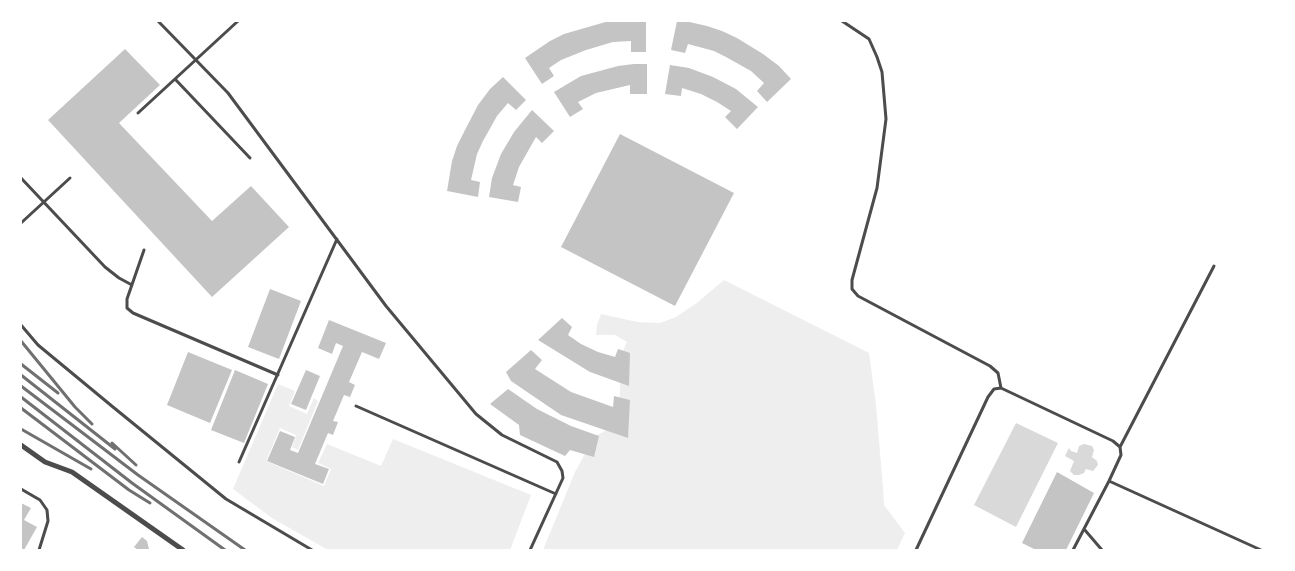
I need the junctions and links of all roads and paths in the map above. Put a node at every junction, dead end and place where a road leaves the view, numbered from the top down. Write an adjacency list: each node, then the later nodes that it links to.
1 (158, 21): 4 (lane)
2 (238, 21): 4 (lane)
3 (842, 21): 18 (lane)
4 (196, 60): 5 (lane); 12 (lane)
5 (175, 79): 6 (lane); 7 (lane)
6 (138, 113)
7 (250, 158)
8 (21, 178): 10 (lane)
9 (70, 178): 10 (lane)
10 (44, 202): 11 (lane); 15 (lane)
11 (21, 223)
12 (337, 239): 17 (lane); 25 (lane)
13 (144, 250): 15 (lane)
14 (1214, 266): 21 (lane)
15 (132, 285): 17 (lane)
16 (21, 325): 29 (lane)
17 (278, 375): 22 (lane)
18 (1001, 388): 21 (lane); 31 (lane)
19 (356, 406): 25 (lane)
20 (21, 445): 28 (street)
21 (1120, 447): 23 (lane)
22 (239, 462)
23 (1109, 481): 26 (lane); 34 (lane)
24 (21, 489): 27 (lane)
25 (556, 494): 30 (lane)
26 (1084, 529): 32 (lane); 33 (lane)
27 (39, 550)
28 (183, 550)
29 (312, 550)
30 (530, 550)
31 (916, 550)
32 (1073, 550)
33 (1102, 550)
34 (1260, 550)

